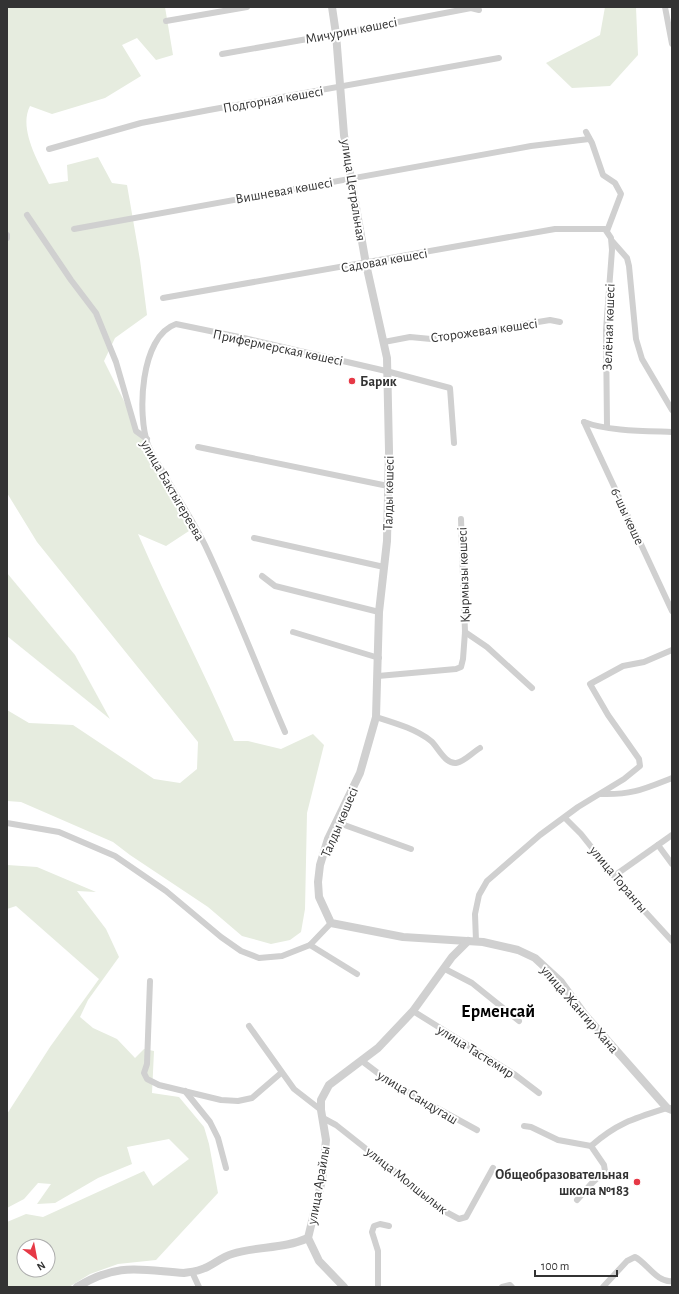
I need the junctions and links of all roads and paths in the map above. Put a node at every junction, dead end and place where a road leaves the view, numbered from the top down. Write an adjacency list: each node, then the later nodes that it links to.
1 (247, 7): 5 (street)
2 (332, 7): 7 (street, улица Цетральная)
3 (665, 7): 6 (street)
4 (479, 10): 7 (street, Мичурин көшесі)
5 (166, 21)
6 (670, 27): 8 (street)
7 (336, 34): 9 (street, Мичурин көшесі); 11 (street, улица Цетральная)
8 (672, 44)
9 (222, 54)
10 (499, 58): 11 (street, Подгорная көшесі)
11 (341, 86): 14 (street, Подгорная көшесі); 15 (street, улица Цетральная)
12 (586, 132): 13 (street)
13 (589, 139): 15 (street, Вишневая көшесі); 18 (street)
14 (49, 149)
15 (351, 178): 17 (street, Вишневая көшесі); 20 (street, улица Цетральная)
16 (27, 215): 28 (street, улица Бактыгереева)
17 (74, 228)
18 (606, 230): 19 (street); 20 (street, Садовая көшесі)
19 (612, 241): 25 (street); 26 (street, Зелёная көшесі)
20 (366, 264): 21 (street, Садовая көшесі); 23 (street, улица Цетральная)
21 (163, 298)
22 (560, 322): 23 (street, Сторожевая көшесі)
23 (384, 342): 24 (street, улица Цетральная)
24 (386, 371): 28 (street, Прифермерская көшесі); 29 (street, Прифермерская көшесі); 31 (street, Талды көшесі)
25 (672, 410)
26 (607, 427): 27 (street); 36 (street, 6-шы көше)
27 (672, 432)
28 (147, 439): 45 (street, улица Бактыгереева)
29 (454, 443)
30 (198, 447): 31 (street)
31 (388, 486): 34 (street, Талды көшесі)
32 (461, 519): 39 (street, Қырмызы көшесі)
33 (254, 538): 34 (street)
34 (384, 567): 37 (street, Талды көшесі)
35 (262, 576): 37 (street)
36 (672, 611)
37 (379, 612): 41 (street, Талды көшесі)
38 (293, 632): 41 (street)
39 (465, 632): 42 (street, Қырмызы көшесі); 43 (street, Қырмызы көшесі)
40 (672, 650): 48 (street)
41 (379, 658): 42 (street, Талды көшесі)
42 (378, 676): 44 (street, Талды көшесі)
43 (532, 688)
44 (376, 717): 46 (street); 50 (street, Талды көшесі)
45 (285, 732)
46 (480, 748)
47 (672, 778): 48 (street)
48 (600, 794): 49 (street)
49 (565, 818): 56 (street, улица Торангы); 58 (street)
50 (336, 822): 54 (street); 57 (street, Талды көшесі)
51 (7, 823): 60 (street)
52 (672, 835): 53 (street)
53 (658, 845): 55 (street); 56 (street)
54 (411, 849)
55 (672, 864)
56 (614, 876): 59 (street, улица Торангы)
57 (331, 923): 58 (street, улица Жангир Хана); 60 (street)
58 (472, 941): 61 (street); 71 (street, улица Жангир Хана)
59 (672, 941)
60 (310, 945): 62 (street)
61 (445, 970): 64 (street); 65 (street)
62 (357, 974)
63 (150, 981): 69 (street)
64 (413, 1011): 67 (street); 70 (street, улица Тастемир)
65 (519, 1021)
66 (248, 1026): 68 (street)
67 (362, 1061): 72 (street); 74 (street, улица Сандугаш)
68 (281, 1073): 69 (street); 72 (street)
69 (185, 1091): 76 (street)
70 (539, 1093)
71 (670, 1109): 75 (street)
72 (322, 1114): 77 (street, улица Молшылык); 80 (street, улица Арайлы)
73 (524, 1126): 75 (street)
74 (476, 1130)
75 (591, 1146): 78 (street)
76 (226, 1168)
77 (493, 1168)
78 (576, 1200)
79 (389, 1226): 86 (street)
80 (308, 1238): 81 (street); 85 (street, улица Арайлы)
81 (192, 1272): 83 (street); 84 (street)
82 (672, 1281): 89 (street)
83 (77, 1287)
84 (199, 1287)
85 (344, 1287)
86 (378, 1287)
87 (502, 1287): 88 (street)
88 (512, 1287)
89 (603, 1287)

